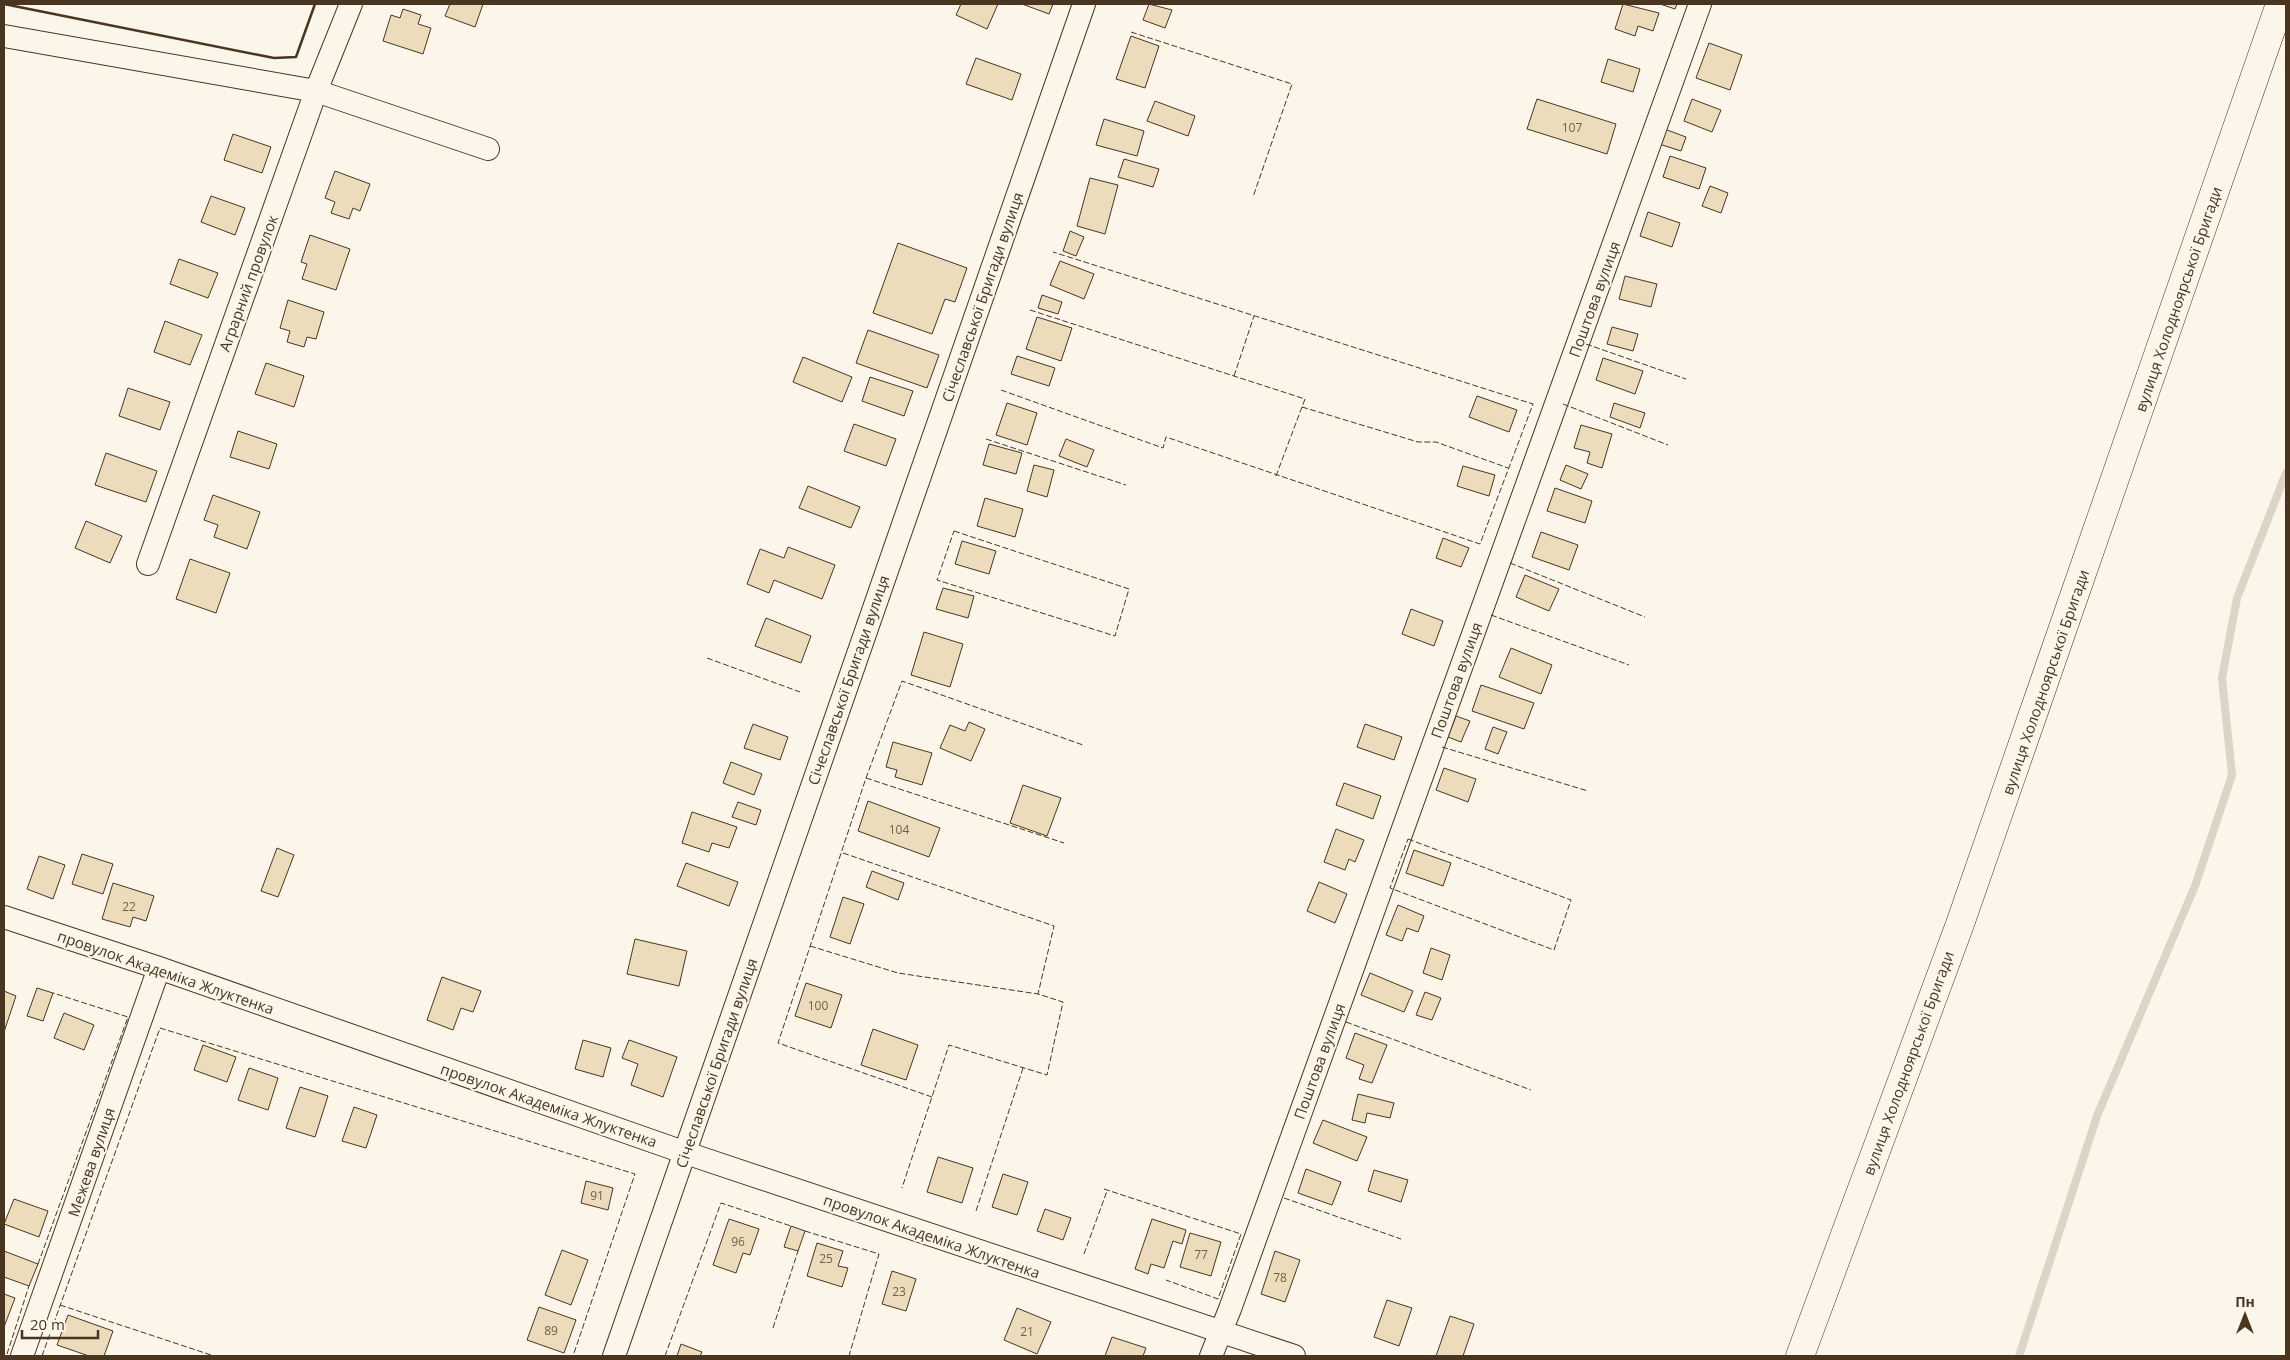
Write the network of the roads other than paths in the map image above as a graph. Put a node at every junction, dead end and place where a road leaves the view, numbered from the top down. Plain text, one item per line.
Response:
1 (351, 4) edge
2 (1084, 4) edge
3 (1700, 4) edge
4 (2280, 4) edge
5 (4, 36) edge
6 (316, 91) junction
7 (488, 149) dead end
8 (148, 564) dead end
9 (4, 917) edge
10 (159, 968) junction
11 (686, 1153) junction
12 (1220, 1332) junction
13 (22, 1356) edge
14 (614, 1356) edge
15 (1210, 1356) edge
16 (1294, 1356) edge
17 (1800, 1356) edge

1 - 6 street, Аграрний провулок
2 - 11 street, Січеславської Бригади вулиця
3 - 12 street, Поштова вулиця
4 - 17 street, вулиця Холодноярської Бригади
5 - 6 street
6 - 7 street
6 - 8 street, Аграрний провулок
9 - 10 street, провулок Академіка Жлуктенка
10 - 11 street, провулок Академіка Жлуктенка
10 - 13 street, Межева вулиця
11 - 12 street, провулок Академіка Жлуктенка
11 - 14 street, Січеславської Бригади вулиця
12 - 15 street, Поштова вулиця
12 - 16 street, провулок Академіка Жлуктенка

